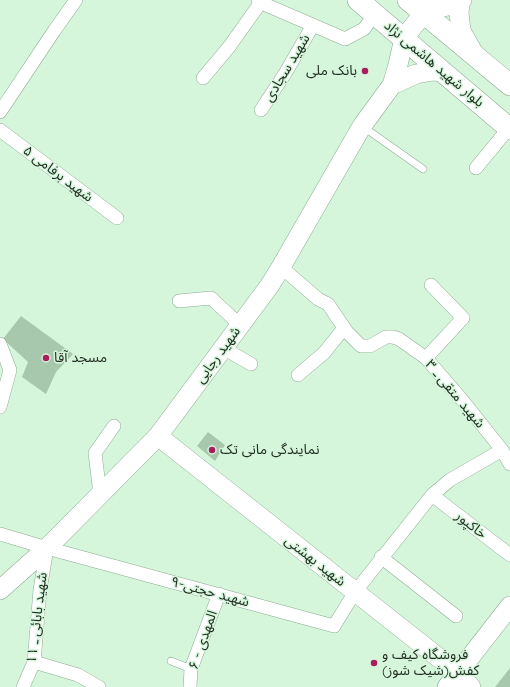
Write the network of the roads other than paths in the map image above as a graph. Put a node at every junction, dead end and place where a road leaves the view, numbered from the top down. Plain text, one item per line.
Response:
1 (76, 0) edge
2 (358, 0) edge
3 (461, 1) edge
4 (261, 2) edge
5 (413, 5) edge
6 (375, 14) junction
7 (313, 25) junction
8 (404, 38) junction
9 (479, 59) junction
10 (444, 72) junction
11 (203, 78) dead end
12 (392, 85) junction
13 (510, 85) edge
14 (261, 110) dead end
15 (0, 112) edge
16 (362, 126) junction
17 (510, 128) edge
18 (0, 130) edge
19 (476, 168) dead end
20 (423, 169) dead end
21 (117, 218) dead end
22 (281, 267) junction
23 (431, 285) dead end
24 (179, 301) dead end
25 (240, 325) junction
26 (344, 328) junction
27 (0, 344) edge
28 (223, 348) junction
29 (426, 358) junction
30 (251, 364) dead end
31 (298, 375) dead end
32 (0, 407) edge
33 (114, 426) dead end
34 (158, 436) junction
35 (502, 450) junction
36 (510, 464) edge
37 (100, 494) junction
38 (432, 495) junction
39 (0, 534) edge
40 (47, 548) junction
41 (510, 556) edge
42 (381, 558) junction
43 (0, 590) edge
44 (355, 592) junction
45 (219, 594) junction
46 (510, 606) edge
47 (456, 616) dead end
48 (172, 661) dead end
49 (34, 662) junction
50 (191, 668) junction
51 (453, 680) edge
52 (23, 687) edge
53 (99, 687) edge
54 (190, 687) edge
55 (471, 687) edge

1 - 15 street
2 - 6 main road, بلوار شهید هاشمی نژاد
3 - 5 street
3 - 9 street
4 - 7 street
4 - 11 street
5 - 8 street
5 - 9 main road
6 - 7 street
6 - 8 main road, بلوار شهید هاشمی نژاد
7 - 14 street, شهید سجادی
8 - 10 main road, بلوار شهید هاشمی نژاد
8 - 12 street
9 - 13 main road
10 - 12 street
10 - 17 main road, بلوار شهید هاشمی نژاد
12 - 16 street, شهید رجایی
16 - 20 lane
16 - 22 street, شهید رجایی
17 - 19 street
18 - 21 street, شهید برفامی ۵
22 - 25 street, شهید رجایی
22 - 26 street, شهید متقی ـ ۳
23 - 29 street
24 - 25 street
25 - 28 street, شهید رجایی
26 - 29 street, شهید متقی ـ ۳
26 - 31 street
27 - 32 street
28 - 30 street
28 - 34 street, شهید رجایی
29 - 35 street, شهید متقی ـ ۳
33 - 37 street
34 - 37 street, شهید رجایی
34 - 44 street, شهید بهشتی
35 - 36 street, شهید متقی ـ ۳
35 - 38 street
37 - 40 street, شهید رجایی
38 - 41 street, خاکپور
38 - 42 street
39 - 40 street, شهید حجتی-۹
40 - 43 street, شهید رجایی
40 - 45 street, شهید حجتی-۹
40 - 49 street, شهید بابائی ـ ۱۱
42 - 44 street
42 - 47 street
44 - 45 street, شهید حجتی-۹
44 - 51 street, شهید بهشتی
45 - 50 street, المهدی - ۶
46 - 51 street
48 - 50 lane
49 - 52 street, شهید بابائی ـ ۱۱
49 - 53 street
50 - 54 street, المهدی - ۶
51 - 55 street, شهید بهشتی

